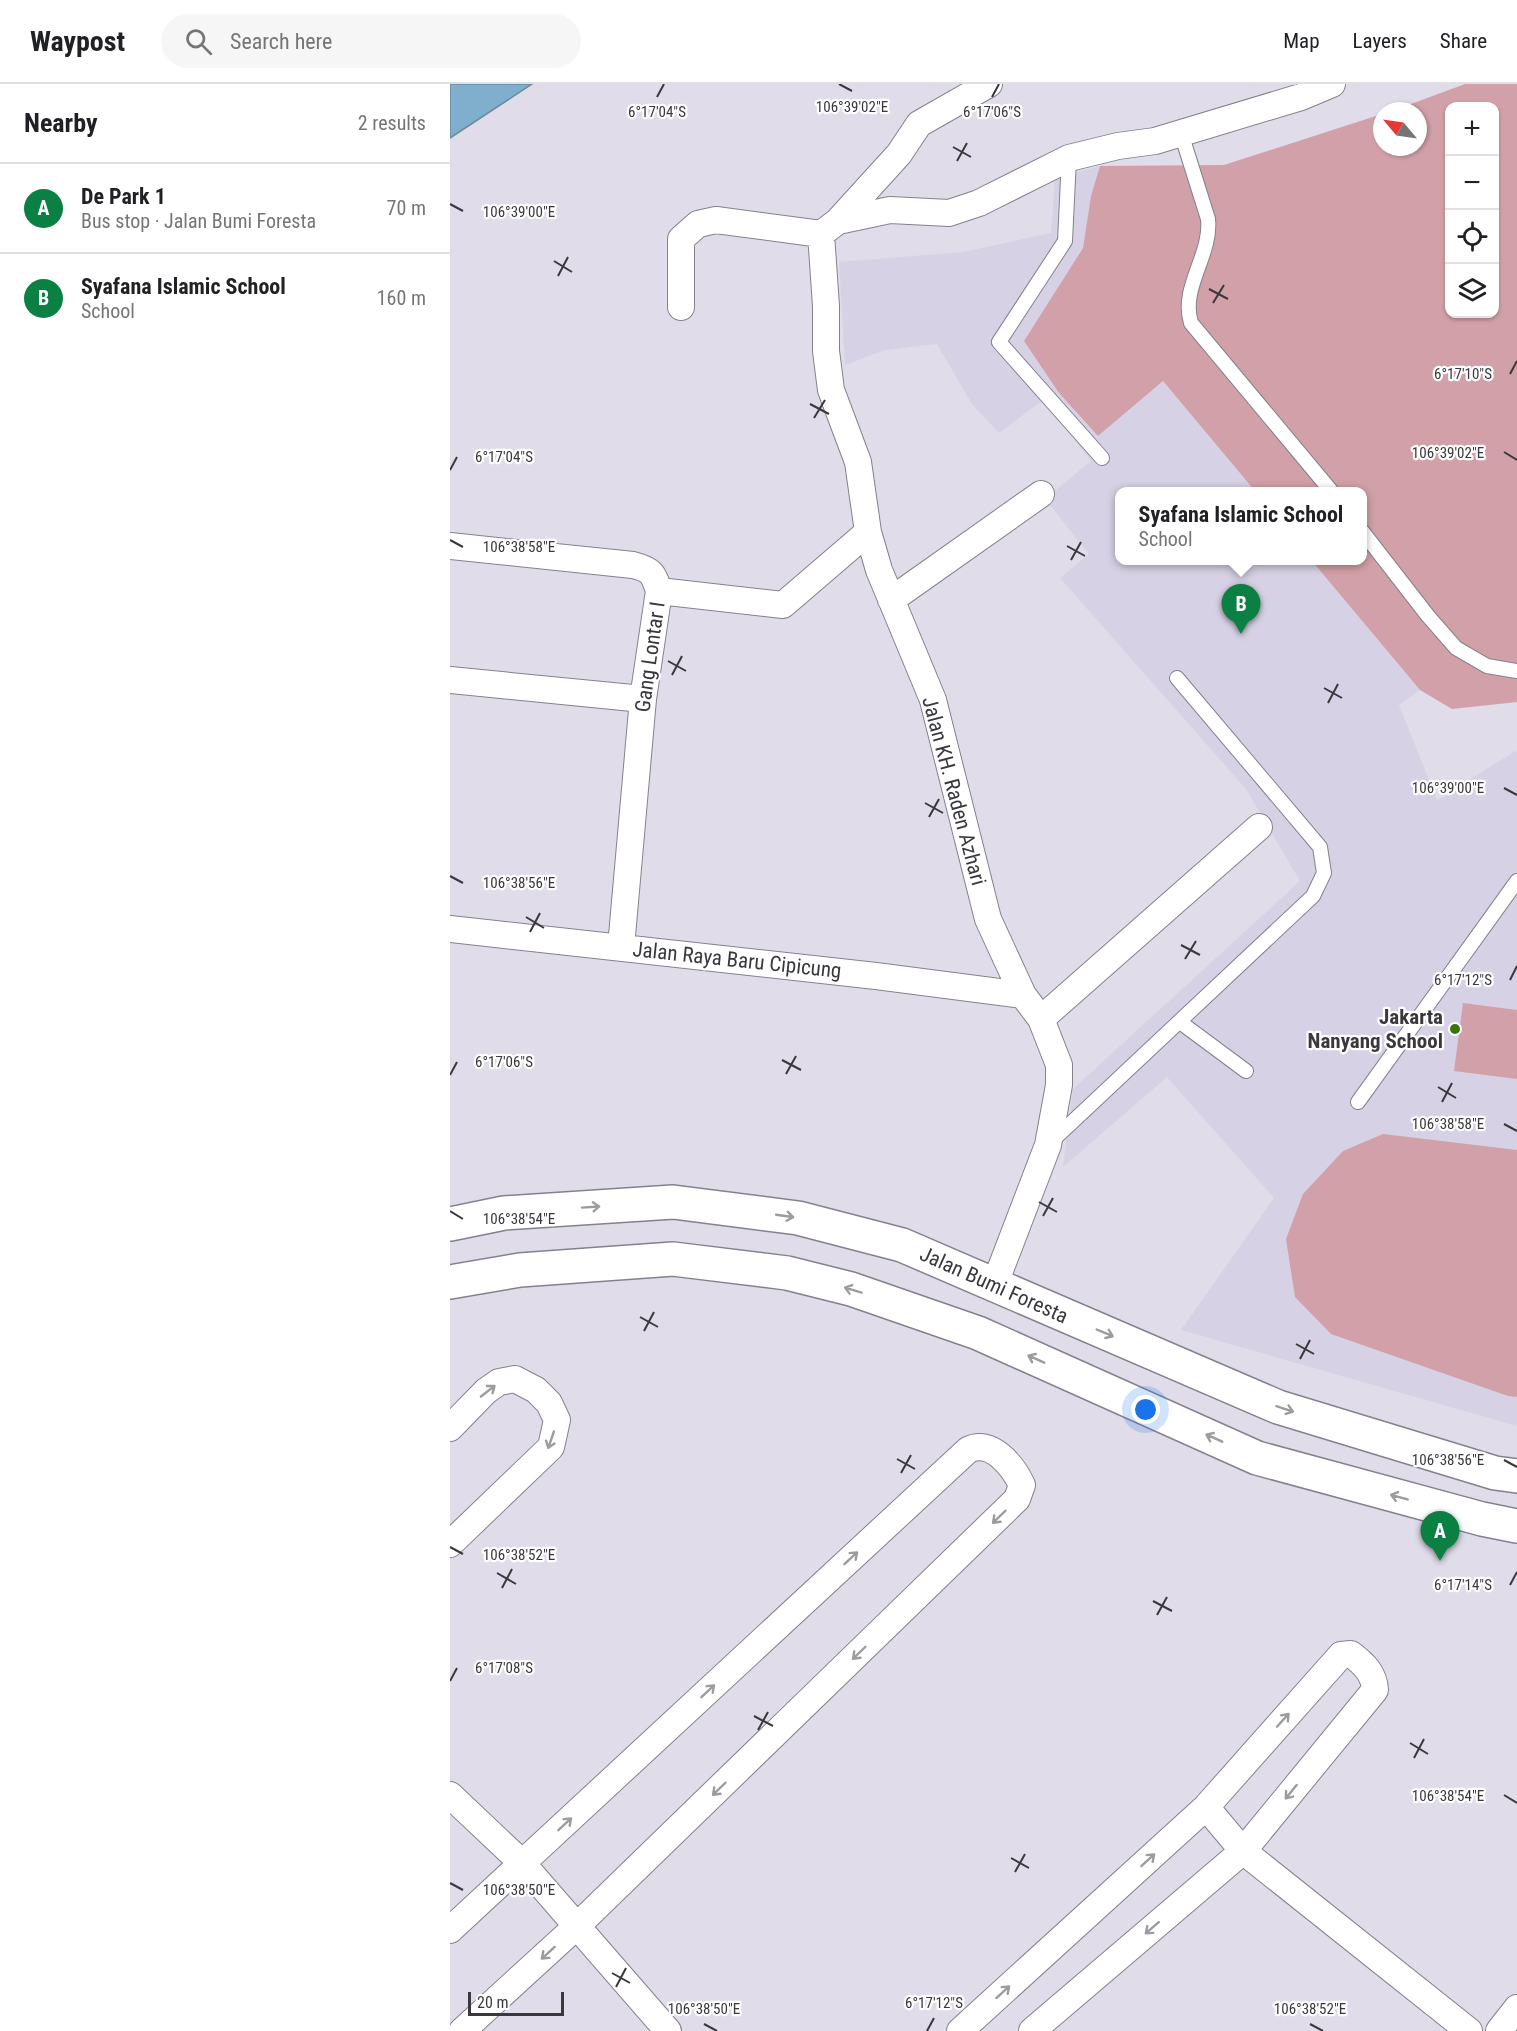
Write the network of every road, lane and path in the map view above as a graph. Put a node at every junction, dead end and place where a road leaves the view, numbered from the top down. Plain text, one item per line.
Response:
1 (989, 84) edge
2 (1332, 84) edge
3 (1180, 133) junction
4 (1069, 158) junction
5 (827, 237) junction
6 (681, 296) dead end
7 (1102, 458) dead end
8 (1328, 487) edge
9 (1041, 494) dead end
10 (868, 532) junction
11 (1367, 537) edge
12 (450, 546) edge
13 (659, 591) junction
14 (891, 600) junction
15 (1517, 671) edge
16 (1177, 678) dead end
17 (450, 680) edge
18 (643, 699) junction
19 (1259, 827) dead end
20 (1517, 881) edge
21 (450, 929) edge
22 (621, 947) junction
23 (1023, 995) junction
24 (1041, 1019) junction
25 (1180, 1022) junction
26 (1246, 1071) dead end
27 (1358, 1102) dead end
28 (1048, 1145) junction
29 (450, 1224) edge
30 (450, 1282) edge
31 (994, 1286) junction
32 (450, 1428) edge
33 (1517, 1476) edge
34 (1517, 1526) edge
35 (450, 1544) edge
36 (450, 1795) edge
37 (1206, 1808) junction
38 (1243, 1851) junction
39 (522, 1863) junction
40 (578, 1925) junction
41 (450, 1929) edge
42 (1517, 2008) edge
43 (462, 2031) edge
44 (668, 2031) edge
45 (960, 2031) edge
46 (1032, 2031) edge
47 (1469, 2031) edge
48 (1499, 2031) edge

1 - 5 street
2 - 3 street
3 - 4 street
3 - 8 lane
4 - 5 street
4 - 7 lane
5 - 6 street
5 - 10 street, Jalan KH. Raden Azhari
9 - 14 street
10 - 13 street
10 - 14 street, Jalan KH. Raden Azhari
11 - 15 lane
12 - 13 street, Gang Lontar I
13 - 18 street, Gang Lontar I
14 - 23 street, Jalan KH. Raden Azhari
16 - 25 lane
17 - 18 street
18 - 22 street, Gang Lontar I
19 - 24 street
20 - 27 lane
21 - 22 street, Jalan Raya Baru Cipicung
22 - 23 street, Jalan Raya Baru Cipicung
23 - 24 street, Jalan KH. Raden Azhari
24 - 28 street, Jalan KH. Raden Azhari
25 - 26 lane
25 - 28 lane
28 - 31 street, Jalan KH. Raden Azhari
29 -> 31 main road, Jalan Bumi Foresta
34 -> 30 main road
31 -> 33 main road, Jalan Bumi Foresta
32 -> 35 street
36 - 39 street
37 - 38 street
37 -> 38 street
45 -> 37 street
38 -> 46 street
38 - 47 street
39 - 40 street
39 -> 40 street
39 - 41 street
40 -> 43 street
40 - 44 street
42 - 48 street

